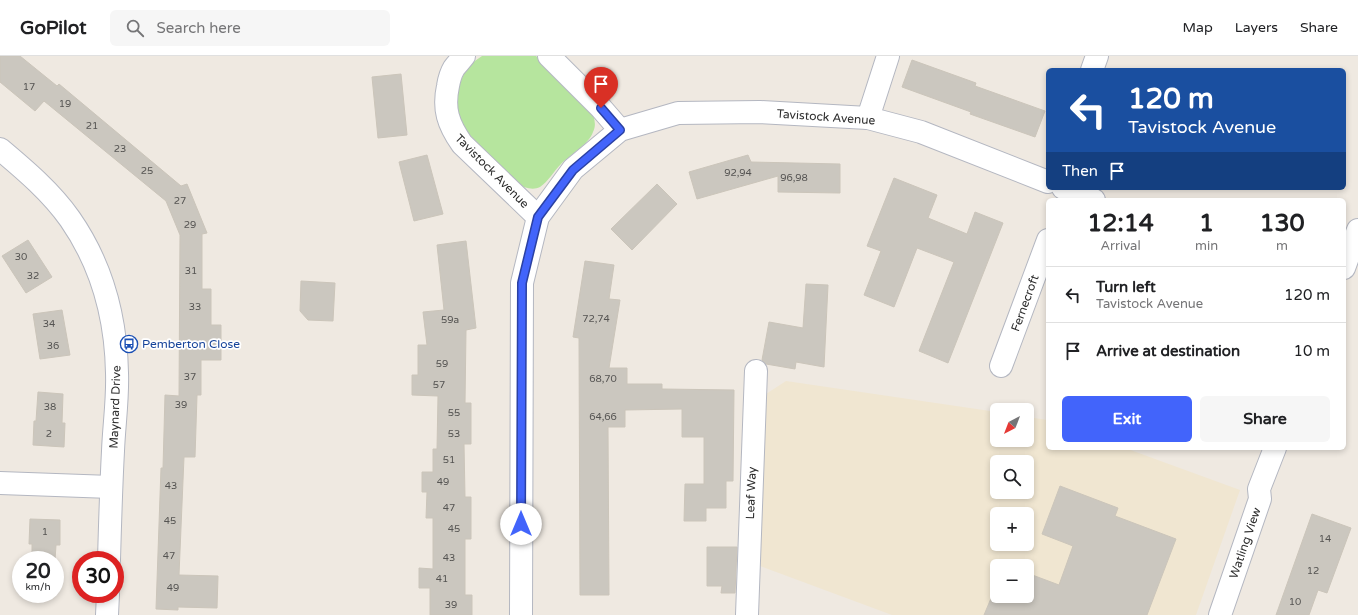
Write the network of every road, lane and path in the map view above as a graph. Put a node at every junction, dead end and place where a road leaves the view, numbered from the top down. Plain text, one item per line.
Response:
1 (464, 56) edge
2 (549, 56) edge
3 (888, 56) edge
4 (1097, 56) edge
5 (1093, 68) edge
6 (868, 118) junction
7 (620, 130) junction
8 (0, 149) edge
9 (1046, 184) edge
10 (1060, 190) edge
11 (1087, 198) edge
12 (538, 217) junction
13 (1358, 230) edge
14 (1046, 245) edge
15 (1346, 263) edge
16 (1001, 366) dead end
17 (756, 371) dead end
18 (1274, 450) edge
19 (0, 483) edge
20 (111, 487) junction
21 (109, 551) edge
22 (108, 603) edge
23 (107, 615) edge
24 (521, 615) edge
25 (747, 615) edge
26 (1220, 615) edge

1 - 12 street, Tavistock Avenue
2 - 7 street
3 - 6 street
4 - 5 street
6 - 7 street, Tavistock Avenue
6 - 9 street, Tavistock Avenue
7 - 12 street, Tavistock Avenue
8 - 20 street, Maynard Drive
10 - 11 street, Tavistock Avenue
12 - 24 street, Tavistock Avenue
13 - 15 street
14 - 16 street, Fernecroft
17 - 25 street, Leaf Way
18 - 26 street, Watling View
19 - 20 street
20 - 21 street, Maynard Drive
22 - 23 street

